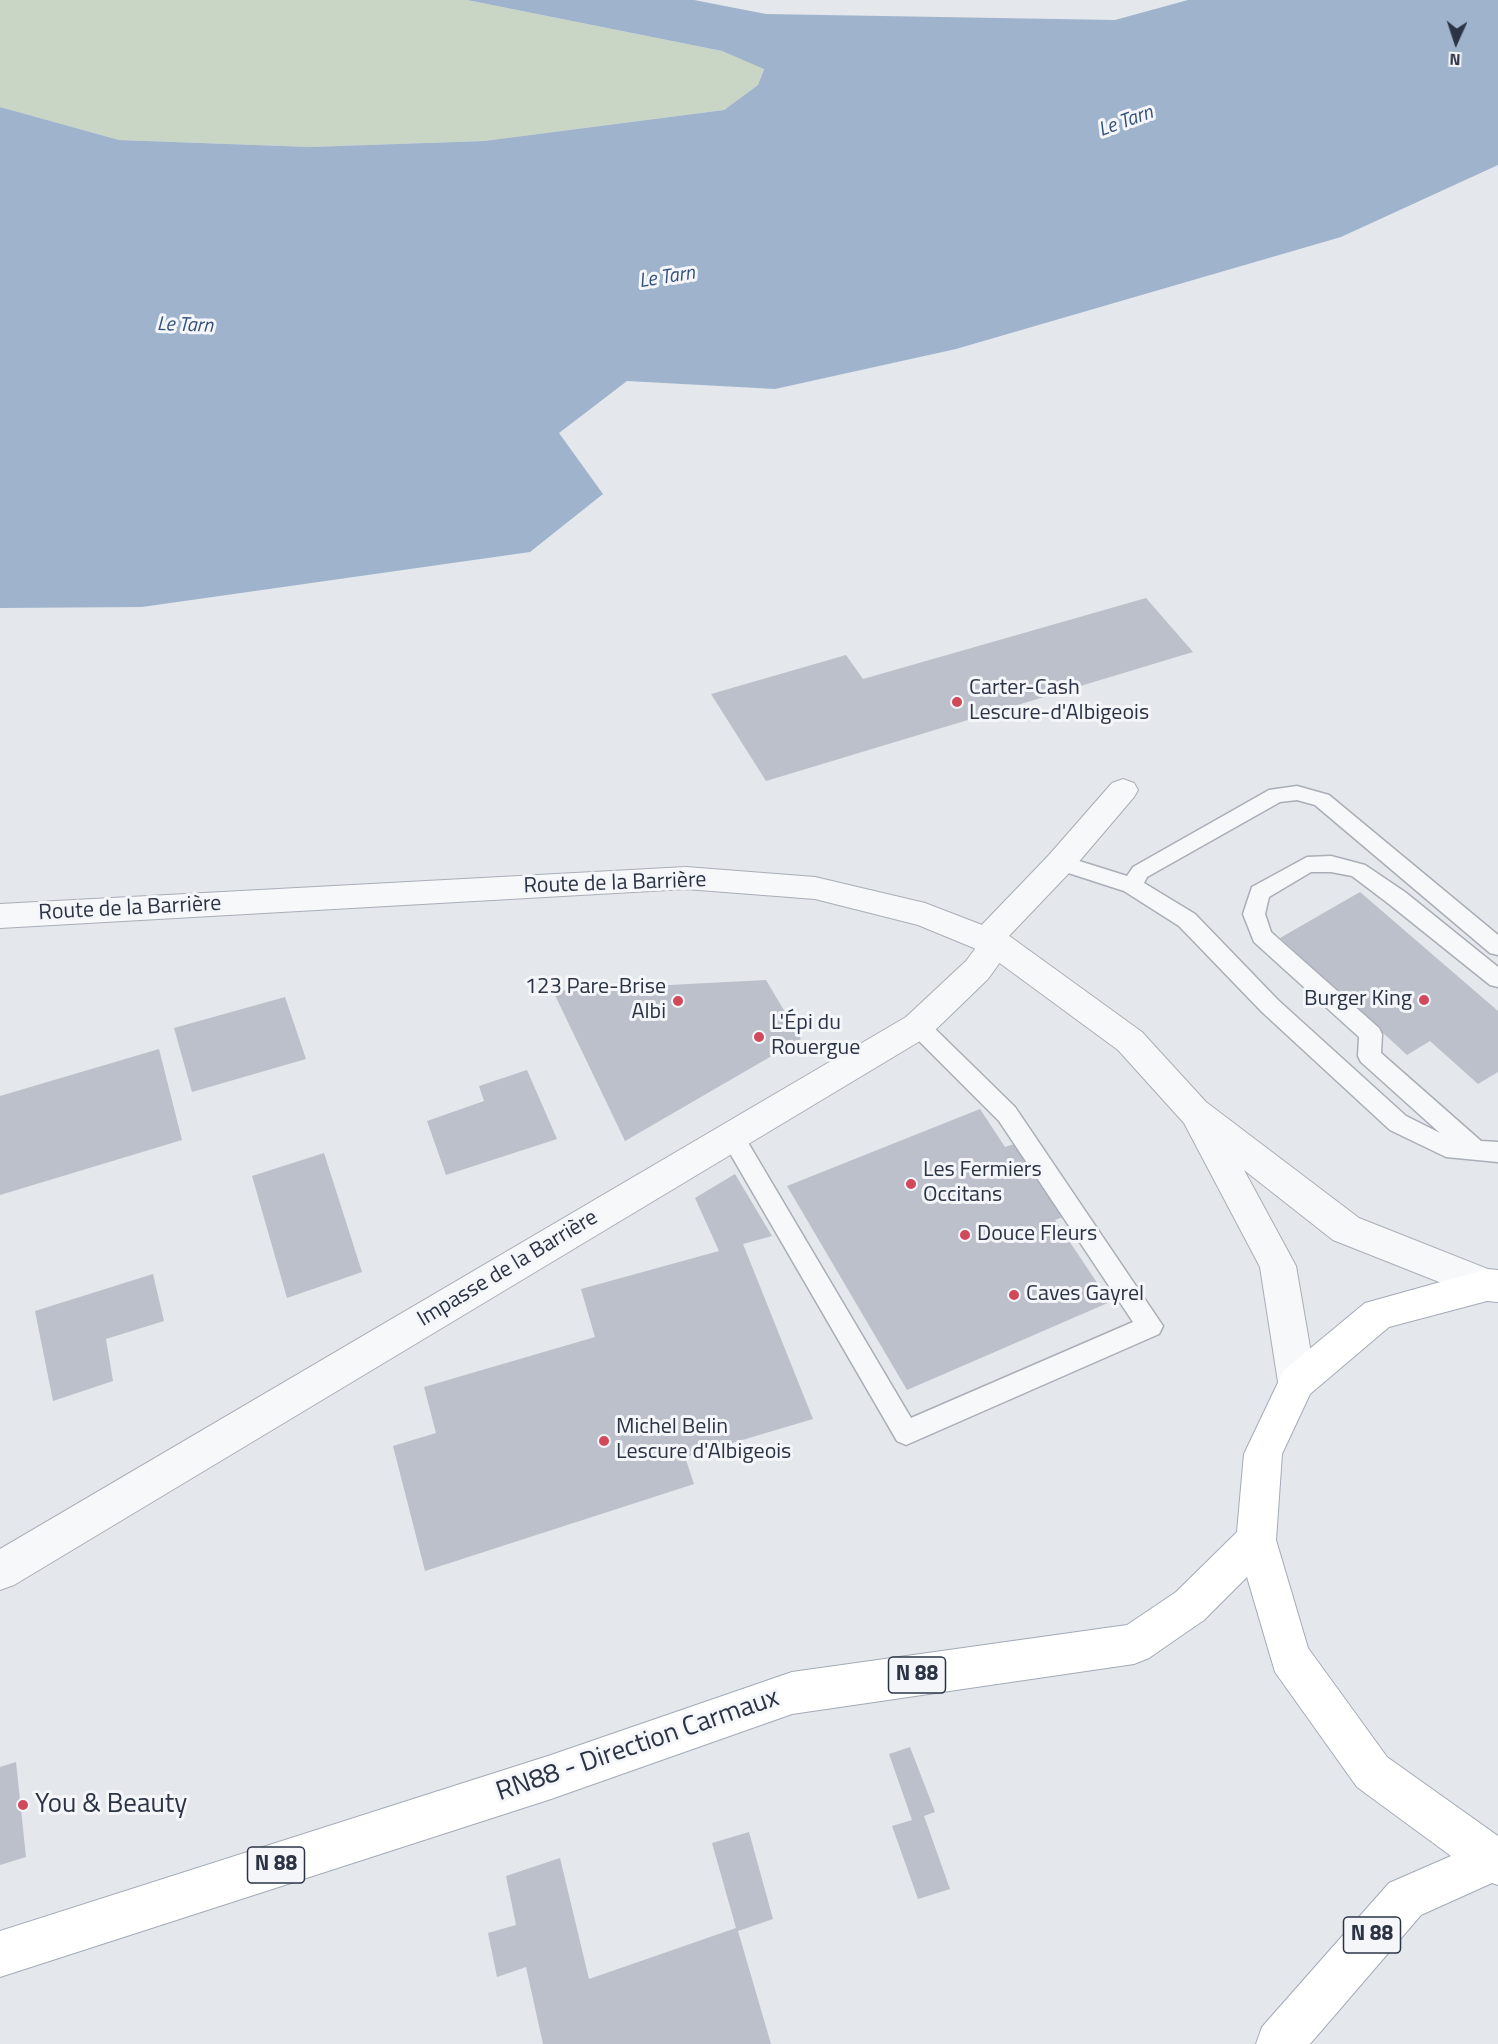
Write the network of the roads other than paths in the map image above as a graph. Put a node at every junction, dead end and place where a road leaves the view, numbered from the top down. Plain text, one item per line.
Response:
1 (1123, 790) dead end
2 (1060, 862) junction
3 (1132, 885) junction
4 (0, 916) edge
5 (991, 942) junction
6 (1498, 947) edge
7 (1498, 979) edge
8 (918, 1026) junction
9 (1194, 1112) junction
10 (732, 1136) junction
11 (1475, 1150) junction
12 (1498, 1152) edge
13 (1492, 1286) edge
14 (1298, 1382) junction
15 (1256, 1540) junction
16 (0, 1571) edge
17 (1495, 1862) edge
18 (0, 1954) edge
19 (1279, 2044) edge

1 - 2 street, Impasse de la Barrière
2 - 3 lane
2 - 5 street, Impasse de la Barrière
3 - 6 lane
3 - 11 lane
4 - 5 street, Route de la Barrière
5 - 8 street, Impasse de la Barrière
5 - 9 street, Route de la Barrière
7 - 11 lane
8 - 10 street, Impasse de la Barrière
8 - 10 lane
9 - 13 street, Route de la Barrière
9 - 14 street, Route de la Barrière
10 - 16 street, Impasse de la Barrière
11 - 12 lane
13 - 14 main road
14 - 15 main road
15 - 17 main road
15 - 18 main road, RN88 - Direction Carmaux / N 88
17 - 19 main road, N 88

